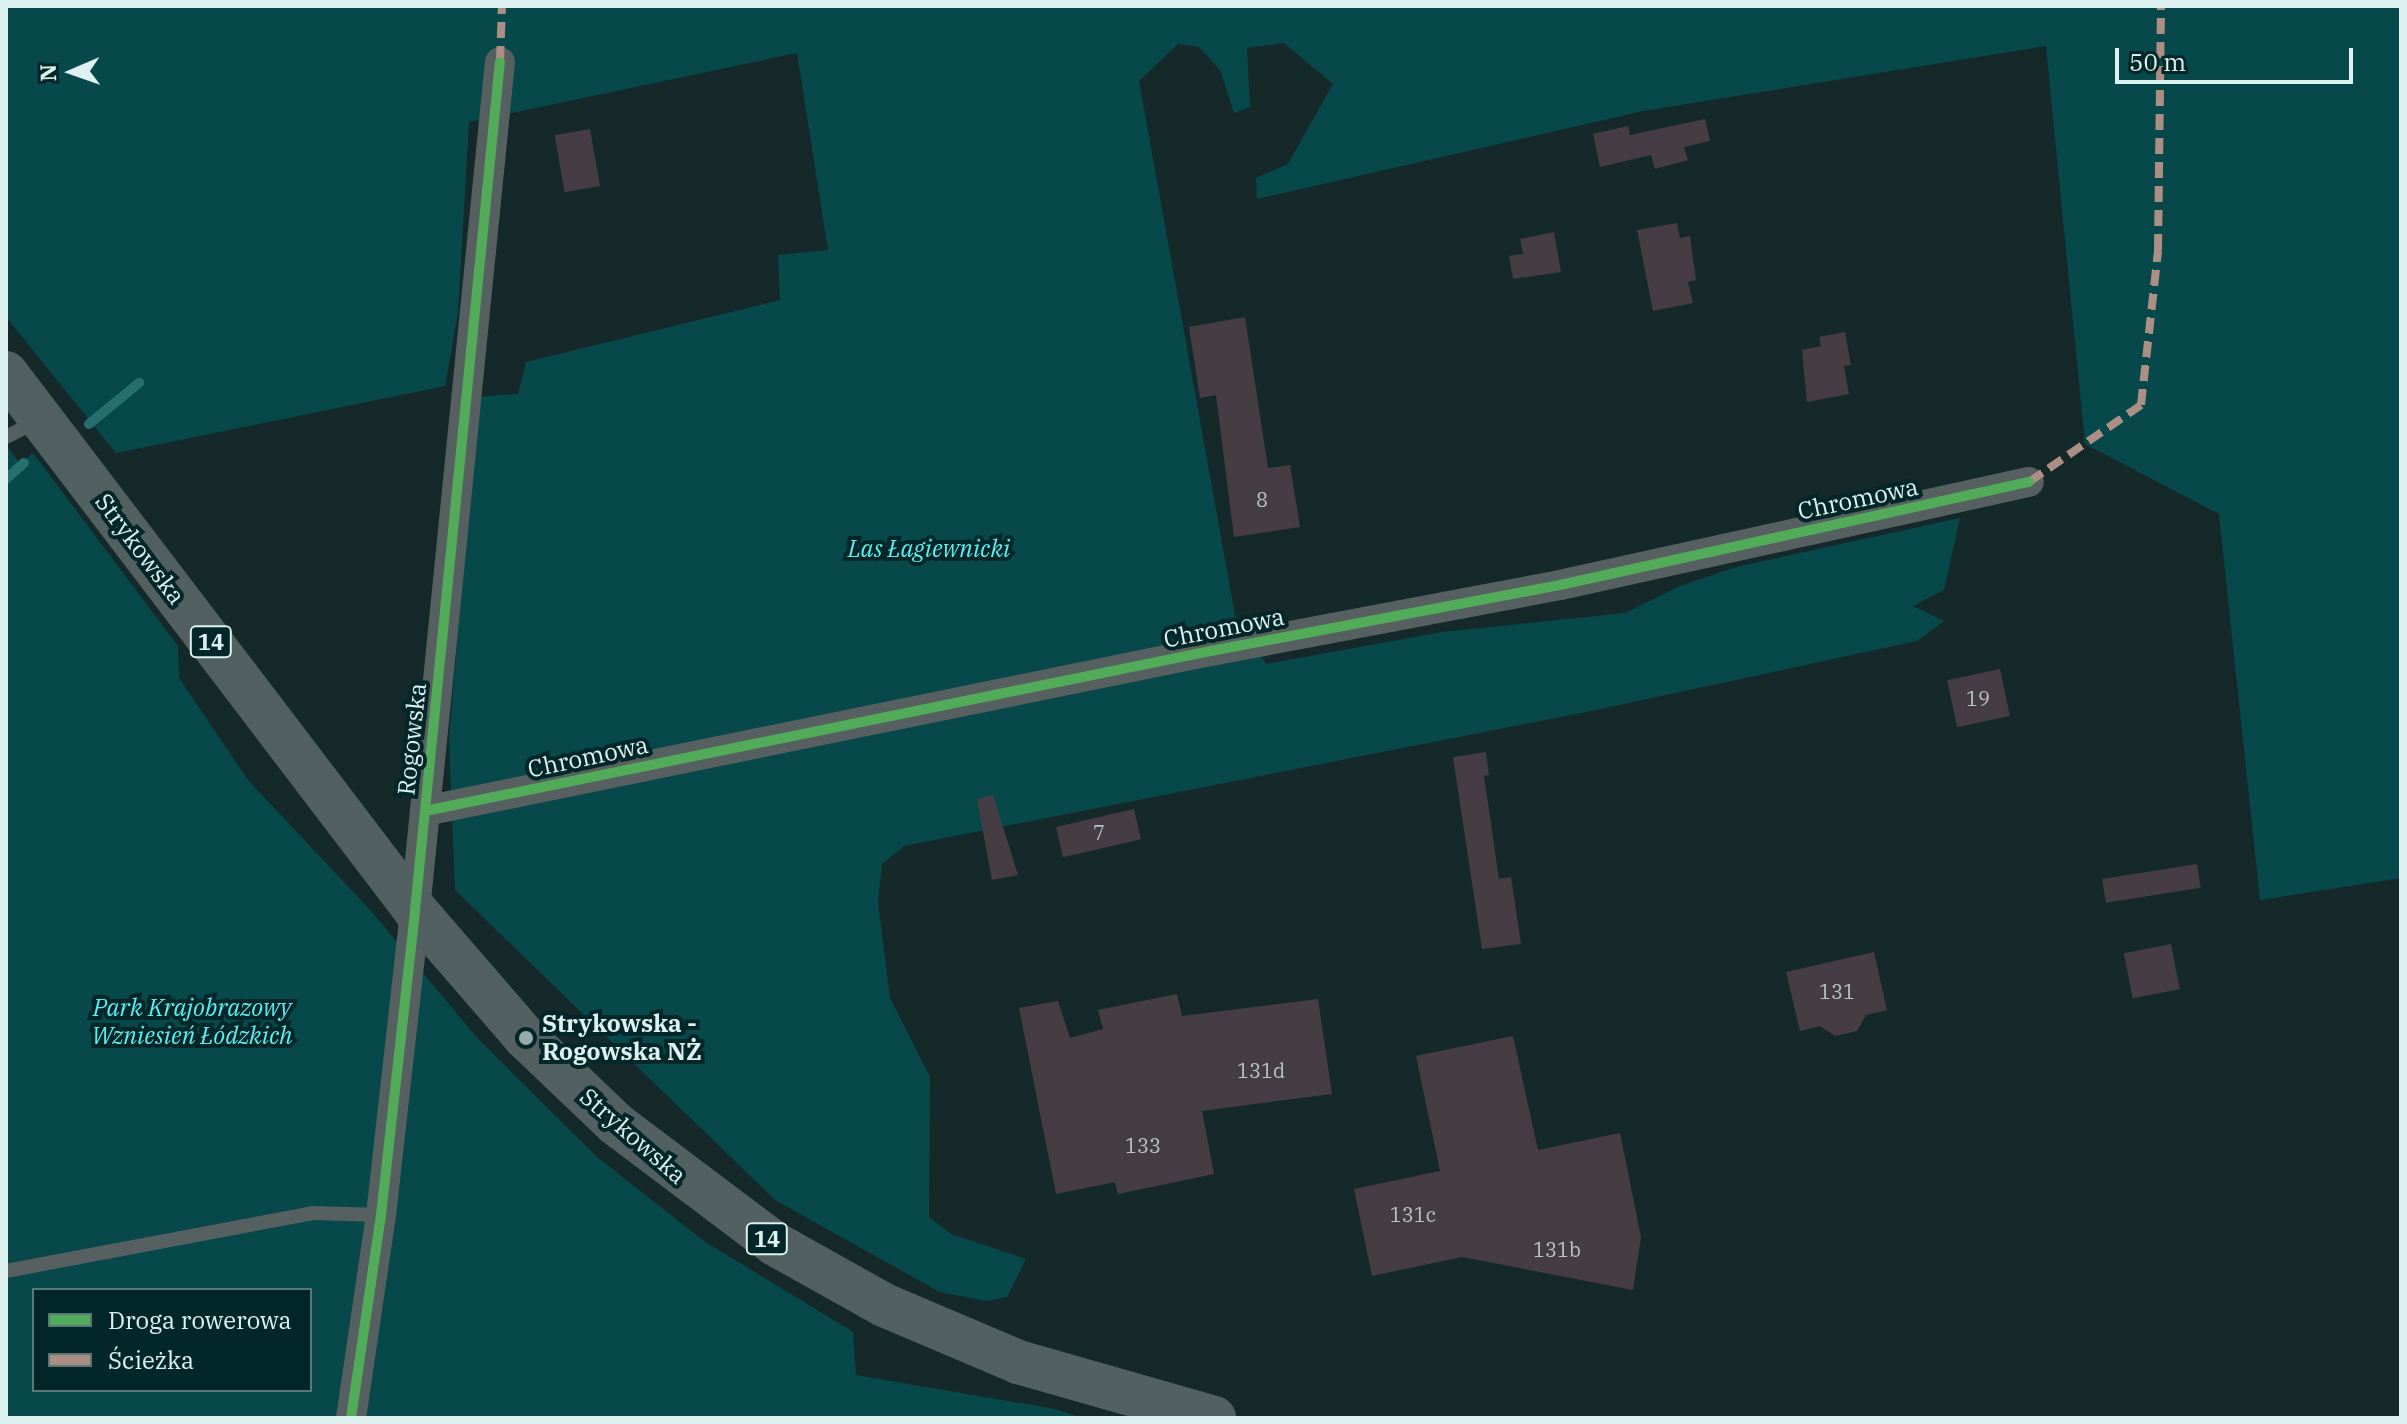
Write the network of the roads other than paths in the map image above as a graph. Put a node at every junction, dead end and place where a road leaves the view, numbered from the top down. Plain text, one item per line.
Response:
1 (500, 62) dead end
2 (6, 373) edge
3 (24, 428) edge
4 (2029, 482) dead end
5 (425, 811) junction
6 (415, 910) junction
7 (381, 1215) junction
8 (6, 1271) edge
9 (351, 1418) edge
10 (1214, 1418) edge

1 - 5 street, Rogowska
2 - 3 main road, Strykowska / 14
3 - 6 main road, Strykowska / 14
4 - 5 street, Chromowa
5 - 6 street, Rogowska
6 - 7 street, Rogowska
6 - 10 main road, Strykowska / 14
7 - 8 lane
7 - 9 street, Rogowska

